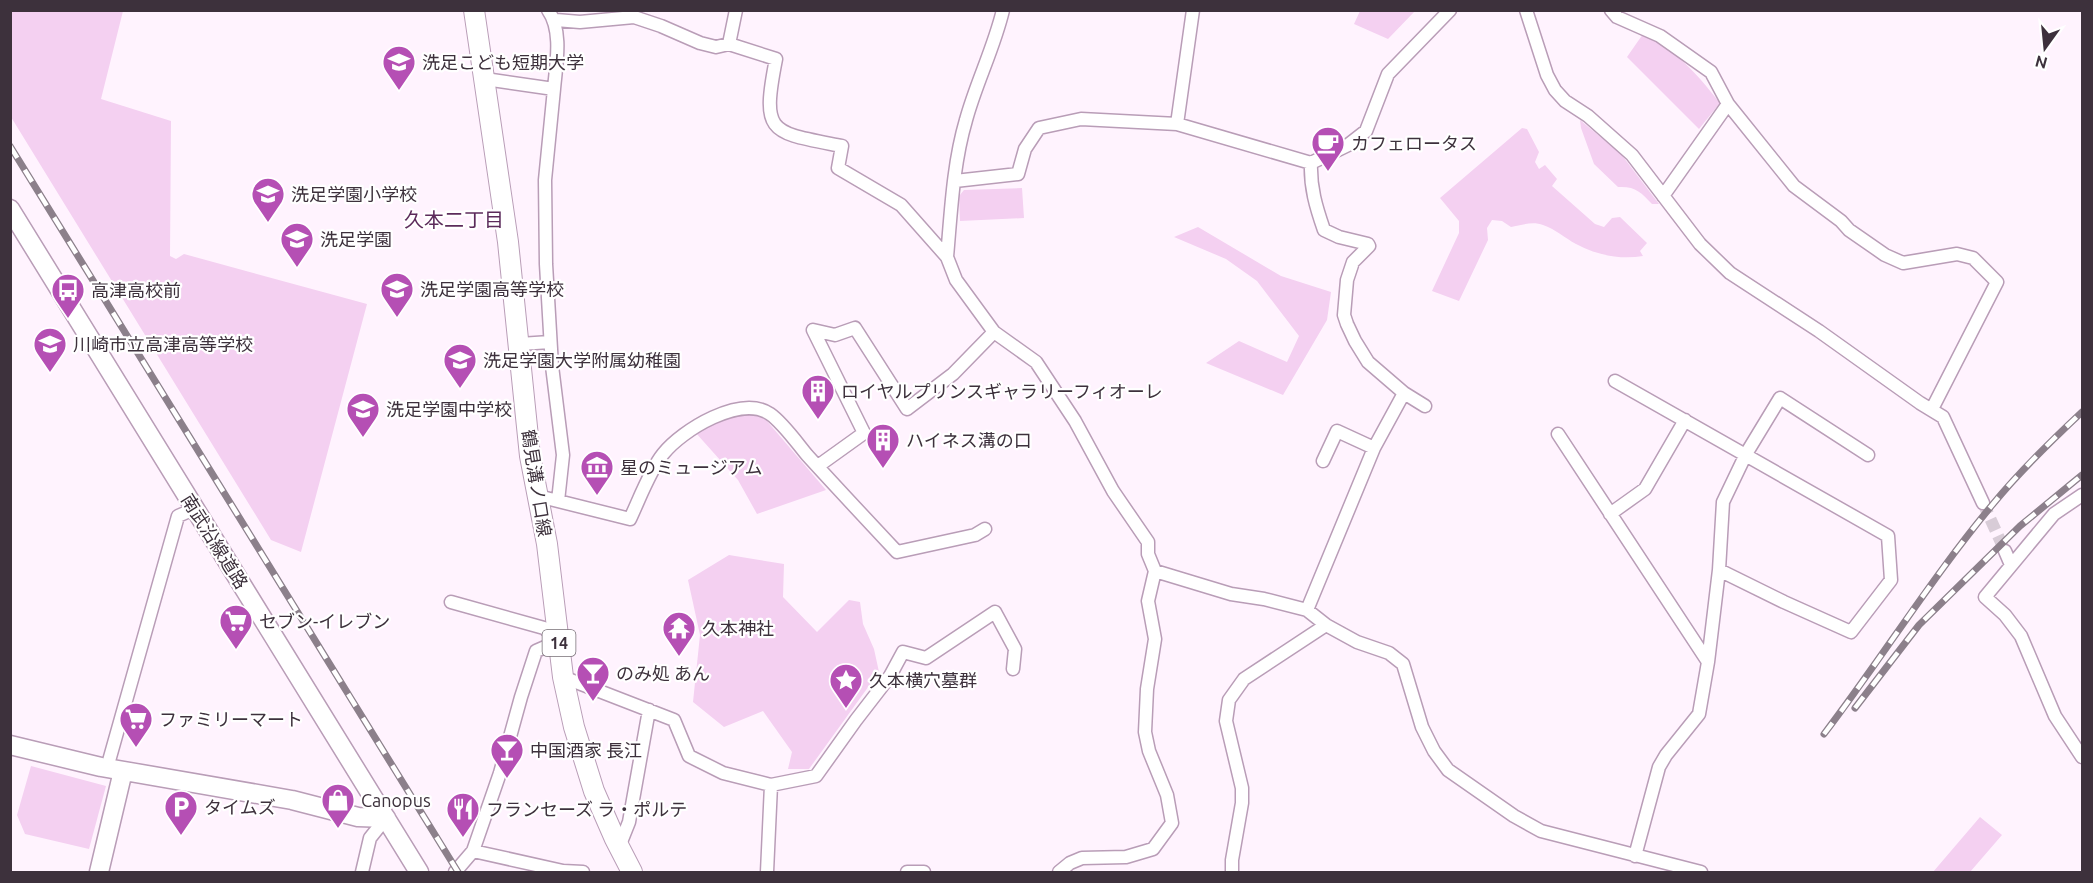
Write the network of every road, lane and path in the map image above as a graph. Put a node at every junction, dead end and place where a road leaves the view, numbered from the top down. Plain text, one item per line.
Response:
1 (474, 10) edge
2 (736, 10) edge
3 (1003, 10) edge
4 (1193, 10) edge
5 (1450, 10) edge
6 (1527, 10) edge
7 (1611, 10) edge
8 (552, 15) edge
9 (729, 44) junction
10 (485, 79) junction
11 (554, 90) junction
12 (1728, 104) junction
13 (1177, 124) junction
14 (1311, 163) junction
15 (955, 181) junction
16 (1663, 196) junction
17 (10, 209) edge
18 (947, 257) junction
19 (994, 332) junction
20 (550, 342) junction
21 (520, 344) junction
22 (1615, 381) dead end
23 (1404, 393) junction
24 (1425, 406) dead end
25 (1932, 409) junction
26 (1685, 420) junction
27 (1558, 434) dead end
28 (1374, 448) junction
29 (1746, 454) junction
30 (1868, 455) dead end
31 (1323, 461) dead end
32 (818, 466) junction
33 (2082, 495) edge
34 (538, 496) junction
35 (558, 501) junction
36 (1983, 503) tunnel mouth
37 (194, 509) junction
38 (1610, 514) junction
39 (985, 529) dead end
40 (2005, 551) tunnel mouth
41 (2011, 565) junction
42 (1719, 570) junction
43 (1155, 571) junction
44 (452, 602) dead end
45 (1307, 610) junction
46 (1326, 625) junction
47 (559, 641) junction
48 (1708, 662) junction
49 (1013, 669) dead end
50 (563, 677) junction
51 (649, 710) junction
52 (10, 745) edge
53 (2082, 757) edge
54 (115, 770) junction
55 (771, 784) junction
56 (386, 818) junction
57 (619, 847) junction
58 (473, 851) junction
59 (1635, 856) junction
60 (578, 872) edge
61 (99, 873) edge
62 (362, 873) edge
63 (419, 873) edge
64 (456, 873) edge
65 (632, 873) edge
66 (767, 873) edge
67 (907, 873) edge
68 (924, 873) edge
69 (1059, 873) edge
70 (1232, 873) edge
71 (1701, 873) edge

1 - 10 main road, 鶴見溝ノ口線 / 14
2 - 9 street
3 - 15 street
4 - 13 street
5 - 14 street
6 - 16 street
7 - 12 street
8 - 9 street
8 - 11 street
9 - 18 street
10 - 11 street
10 - 21 main road, 鶴見溝ノ口線 / 14
11 - 20 street
12 - 16 street
12 - 25 street
13 - 14 street
13 - 15 street
14 - 23 street
15 - 18 street
16 - 25 street
17 - 37 street, 南武沿線道路
18 - 19 street
19 - 32 street
19 - 43 street
20 - 21 street
20 - 35 street
21 - 34 main road, 鶴見溝ノ口線 / 14
22 - 26 street
23 - 24 street
23 - 28 street
25 - 36 street
26 - 29 street
26 - 38 street
27 - 38 street
28 - 31 street
28 - 45 street
29 - 30 street
29 - 42 street
29 - 42 street
32 - 35 street
32 - 39 street
33 - 41 street
34 - 35 street
34 - 47 main road, 鶴見溝ノ口線 / 14
37 - 54 street
37 - 56 street, 南武沿線道路
38 - 48 street
40 - 41 street
41 - 53 street
42 - 48 street
43 - 45 street
43 - 69 street
44 - 47 street
45 - 46 street
46 - 59 street
46 - 70 street
47 - 50 main road, 鶴見溝ノ口線 / 14
47 - 58 street
48 - 59 street
49 - 55 street
50 - 51 street
50 - 57 main road, 鶴見溝ノ口線 / 14
51 - 55 street
51 - 57 street
52 - 54 street
54 - 56 street
54 - 61 street
55 - 66 street
56 - 62 street
56 - 63 street, 南武沿線道路
57 - 65 main road, 鶴見溝ノ口線 / 14
58 - 60 street
58 - 64 street
59 - 71 street
67 - 68 street

